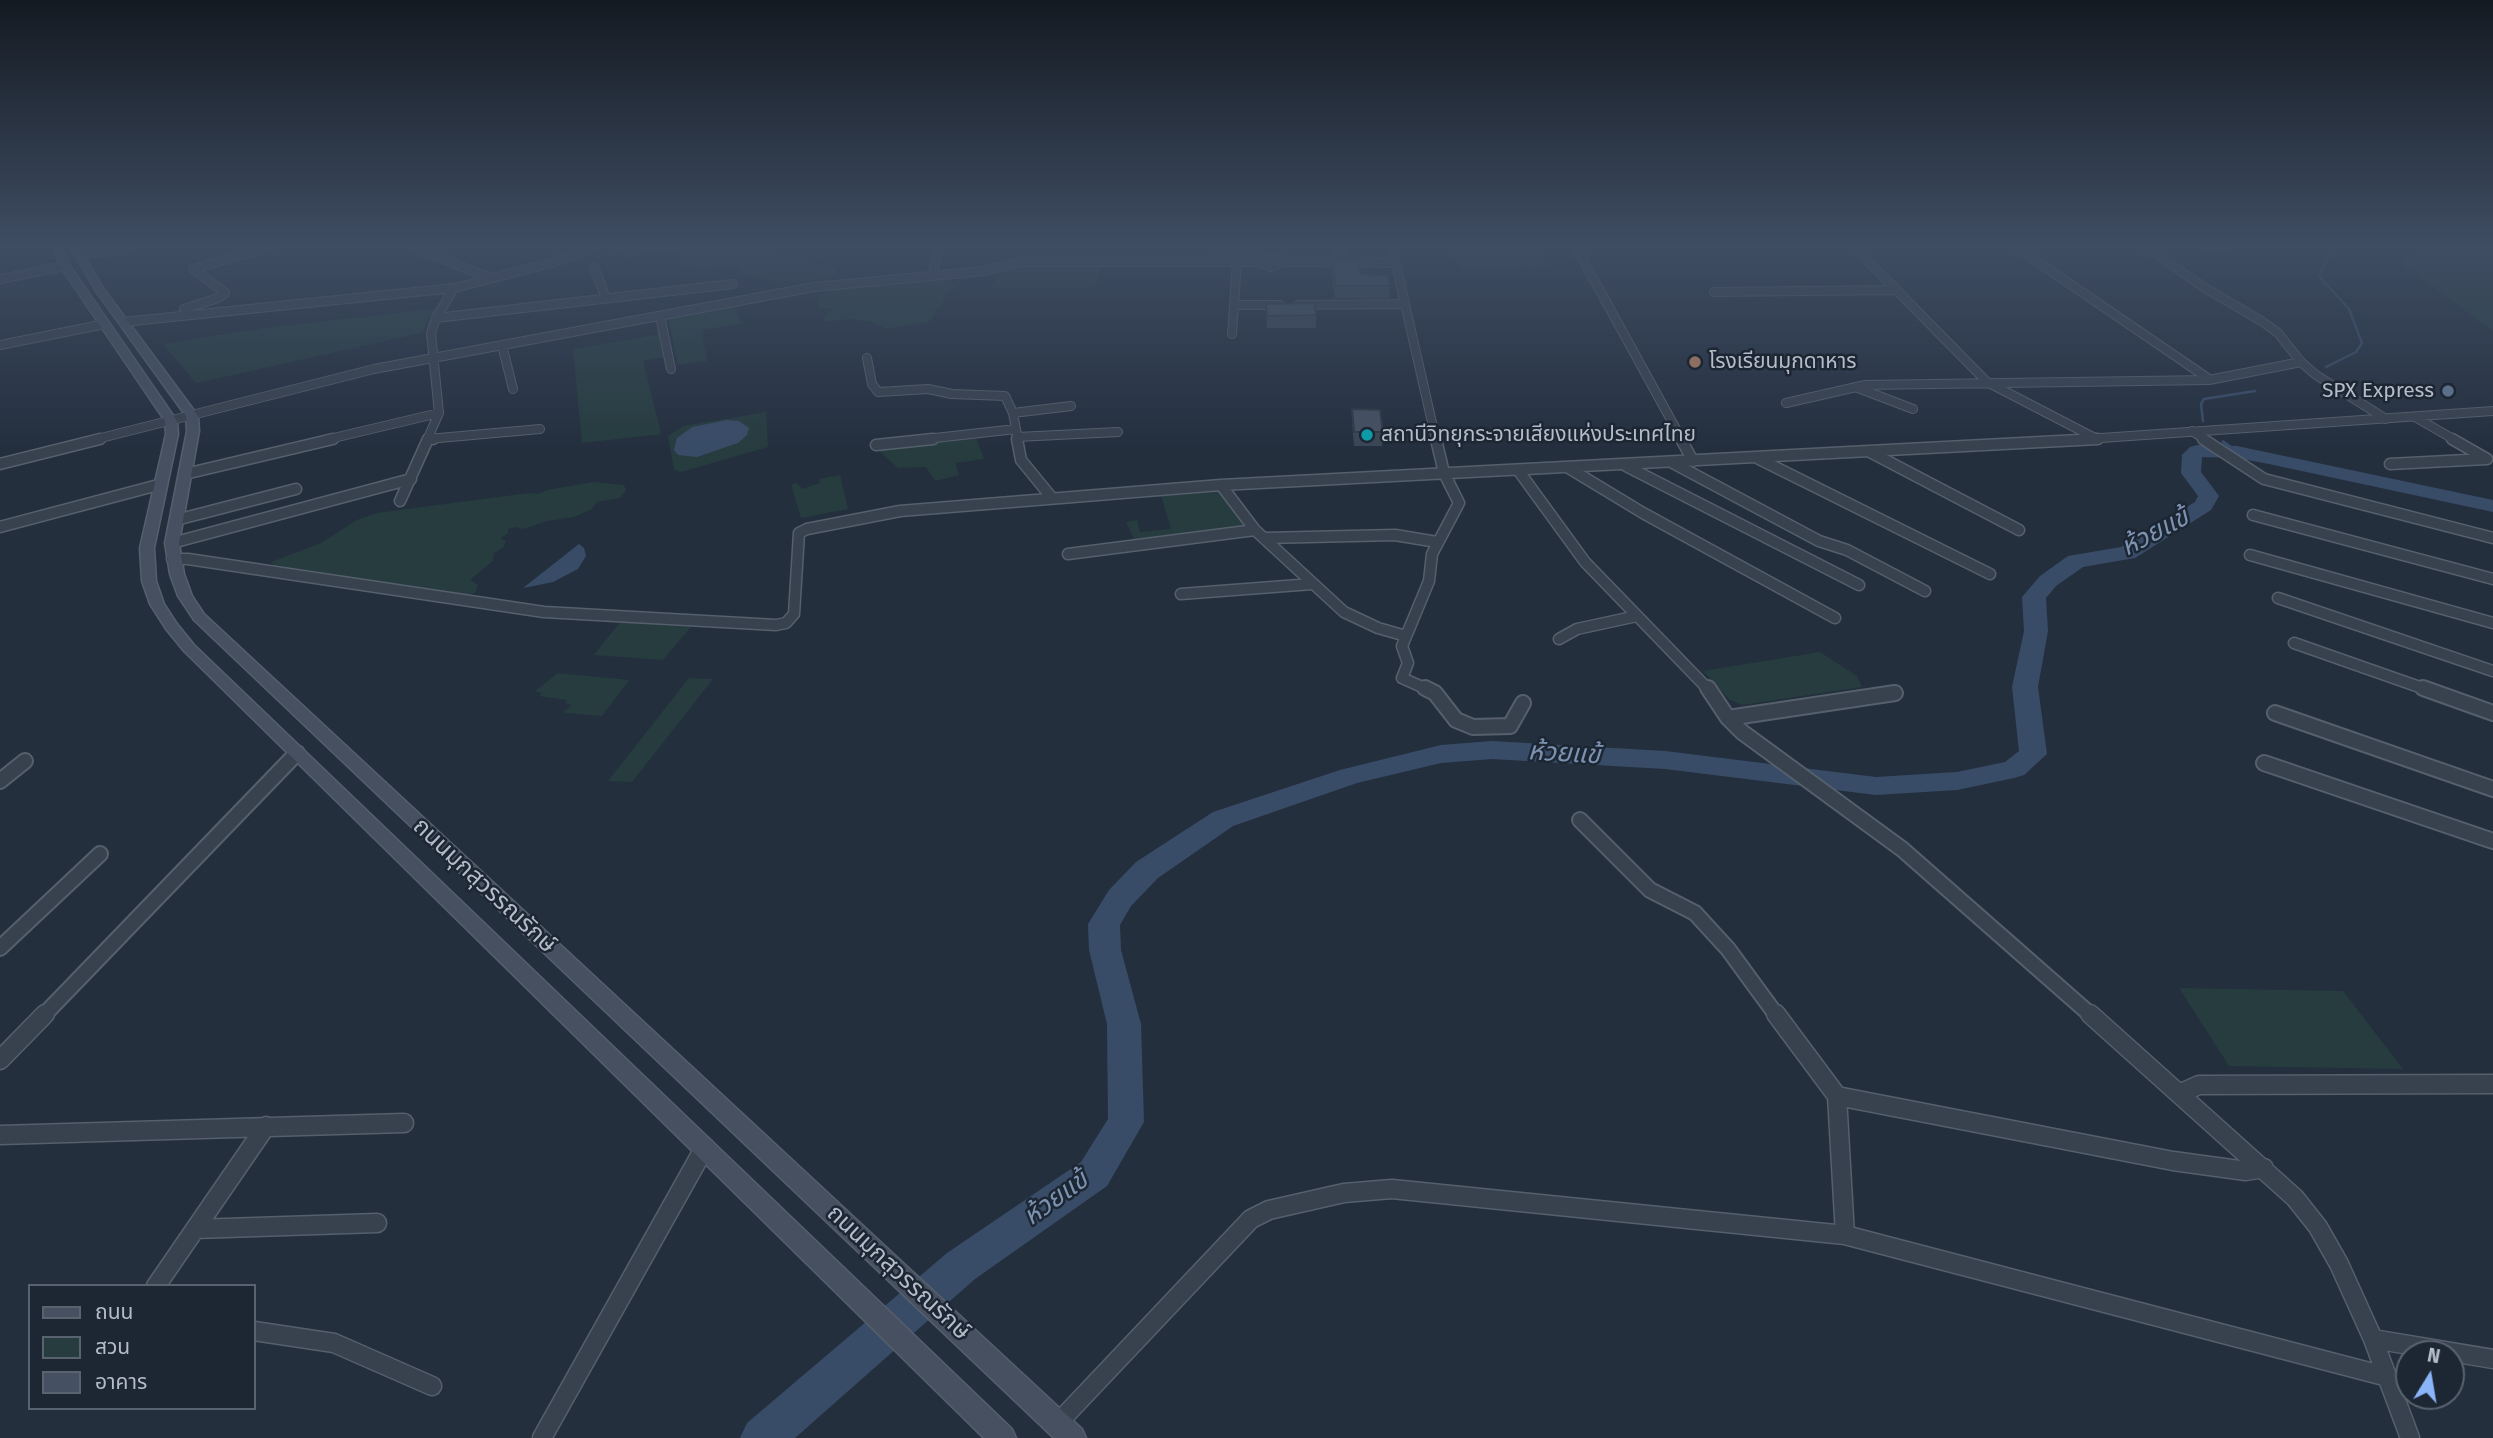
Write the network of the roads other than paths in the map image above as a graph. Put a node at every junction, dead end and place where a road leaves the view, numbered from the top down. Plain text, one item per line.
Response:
1 (98, 314) edge
2 (117, 314) edge
3 (165, 314) edge
4 (190, 314) edge
5 (439, 314) edge
6 (469, 314) edge
7 (670, 314) edge
8 (1234, 314) edge
9 (1407, 314) edge
10 (1613, 314) edge
11 (1920, 314) edge
12 (2113, 314) edge
13 (2250, 314) edge
14 (660, 316) junction
15 (153, 318) junction
16 (436, 318) junction
17 (105, 324) junction
18 (126, 327) junction
19 (1232, 334) dead end
20 (113, 335) junction
21 (0, 345) edge
22 (502, 345) junction
23 (435, 358) junction
24 (867, 358) dead end
25 (2301, 362) junction
26 (671, 369) dead end
27 (2209, 380) junction
28 (1987, 382) junction
29 (1855, 387) junction
30 (513, 389) dead end
31 (1786, 403) dead end
32 (1071, 406) dead end
33 (1913, 409) dead end
34 (2493, 411) edge
35 (439, 413) junction
36 (1013, 413) junction
37 (192, 416) junction
38 (2414, 417) junction
39 (2386, 419) junction
40 (171, 421) junction
41 (540, 429) dead end
42 (1118, 432) dead end
43 (1016, 433) junction
44 (2196, 435) junction
45 (2095, 438) junction
46 (428, 439) junction
47 (876, 445) dead end
48 (1870, 452) junction
49 (1756, 458) junction
50 (1693, 461) junction
51 (2490, 461) edge
52 (1671, 462) junction
53 (0, 464) edge
54 (1623, 464) junction
55 (2389, 464) dead end
56 (1567, 467) junction
57 (1518, 470) junction
58 (1444, 473) junction
59 (185, 474) junction
60 (411, 479) junction
61 (162, 484) junction
62 (1221, 485) junction
63 (296, 489) dead end
64 (1052, 498) junction
65 (400, 500) dead end
66 (2253, 515) dead end
67 (176, 520) junction
68 (0, 527) edge
69 (2019, 530) dead end
70 (1259, 534) junction
71 (2493, 538) edge
72 (1437, 542) junction
73 (172, 551) junction
74 (1068, 554) dead end
75 (2250, 555) dead end
76 (1990, 574) dead end
77 (2493, 579) edge
78 (1312, 584) junction
79 (1859, 585) dead end
80 (1925, 591) dead end
81 (1181, 594) dead end
82 (2278, 598) dead end
83 (1637, 616) junction
84 (1835, 618) dead end
85 (2493, 624) edge
86 (1406, 636) junction
87 (1559, 639) dead end
88 (2294, 643) dead end
89 (2493, 671) edge
90 (1895, 693) dead end
91 (1522, 703) dead end
92 (2275, 713) dead end
93 (2493, 713) edge
94 (303, 717) junction
95 (1728, 718) junction
96 (274, 730) junction
97 (297, 753) junction
98 (25, 761) dead end
99 (2264, 764) dead end
100 (0, 781) edge
101 (2493, 789) edge
102 (1580, 820) dead end
103 (1875, 829) joint
104 (2493, 841) edge
105 (100, 854) dead end
106 (0, 948) edge
107 (0, 1060) edge
108 (2493, 1084) edge
109 (2181, 1093) junction
110 (1837, 1096) junction
111 (404, 1124) dead end
112 (266, 1126) junction
113 (0, 1135) edge
114 (705, 1147) junction
115 (2264, 1168) junction
116 (376, 1223) dead end
117 (195, 1229) junction
118 (1846, 1235) junction
119 (157, 1284) edge
120 (256, 1331) edge
121 (2373, 1339) junction
122 (2493, 1359) edge
123 (2388, 1377) junction
124 (432, 1386) dead end
125 (1065, 1431) edge
126 (542, 1438) edge
127 (1003, 1438) edge
128 (2410, 1438) edge

1 - 17 main road
2 - 18 main road
3 - 15 street
4 - 15 street
5 - 16 street
6 - 16 street
7 - 14 street
8 - 19 street
9 - 58 street
10 - 50 street
11 - 28 street
12 - 27 street
13 - 25 street
14 - 22 street
14 - 26 street
15 - 18 street
16 - 23 street
17 - 20 main road
17 - 21 street
18 - 20 main road
18 - 37 main road
20 - 40 main road
22 - 23 street
22 - 30 street
23 - 35 street
23 - 37 street
24 - 36 street
25 - 27 street
25 - 39 street
27 - 28 street
28 - 29 street
28 - 45 street
29 - 31 street
29 - 33 street
32 - 36 street
34 - 38 street
35 - 46 street
35 - 59 street
36 - 43 street
37 - 40 street
37 - 59 main road, ถนนมุกสุวรรณรักษ์
38 - 39 street
38 - 51 street
39 - 44 street
40 - 53 street
40 - 61 main road, ถนนมุกสุวรรณรักษ์
41 - 46 street
42 - 43 street
43 - 47 street
43 - 64 street
44 - 45 street
44 - 71 street
45 - 48 street
46 - 60 street
48 - 49 street
48 - 69 street
49 - 50 street
49 - 76 street
50 - 52 street
51 - 55 street
52 - 54 street
52 - 80 street
54 - 56 street
54 - 79 street
56 - 57 street
56 - 84 street
57 - 58 street
57 - 83 street
58 - 62 street
58 - 72 street
59 - 67 main road, ถนนมุกสุวรรณรักษ์
60 - 65 street
60 - 73 street
61 - 68 street
61 - 96 main road, ถนนมุกสุวรรณรักษ์
62 - 64 street
62 - 70 street
63 - 67 street
64 - 73 street
66 - 77 street
67 - 73 main road, ถนนมุกสุวรรณรักษ์
70 - 72 street
70 - 74 street
70 - 78 street
72 - 86 street
73 - 94 main road, ถนนมุกสุวรรณรักษ์
75 - 85 street
78 - 81 street
78 - 86 street
82 - 89 street
83 - 87 street
83 - 95 street
86 - 91 street
88 - 93 street
90 - 95 street
92 - 101 street
94 - 96 main road
94 - 125 main road, ถนนมุกสุวรรณรักษ์
95 - 103 street
96 - 97 main road, ถนนมุกสุวรรณรักษ์
97 - 107 street
97 - 114 main road, ถนนมุกสุวรรณรักษ์
98 - 100 street
99 - 104 street
102 - 110 street
103 - 109 street
105 - 106 street
108 - 109 street
109 - 115 street
110 - 115 street
110 - 118 street
111 - 112 street
112 - 113 street
112 - 117 street
114 - 126 street
114 - 127 main road, ถนนมุกสุวรรณรักษ์
115 - 121 street
116 - 117 street
117 - 119 street
118 - 123 street
118 - 125 street
120 - 124 street
121 - 122 street
121 - 123 street
123 - 128 street

